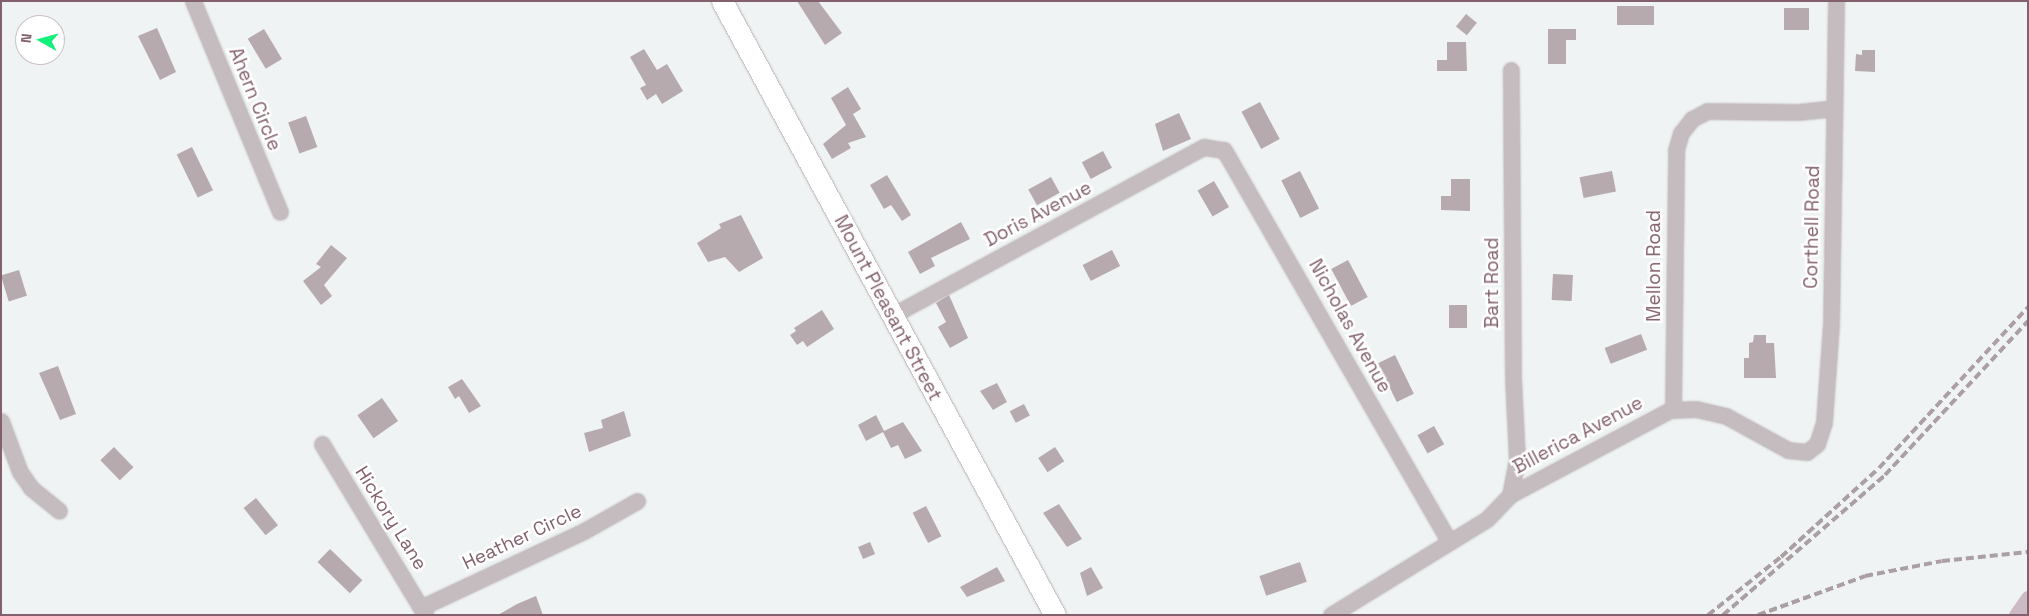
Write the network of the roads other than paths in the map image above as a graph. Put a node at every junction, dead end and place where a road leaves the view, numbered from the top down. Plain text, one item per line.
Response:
1 (193, 1) edge
2 (722, 1) edge
3 (1836, 1) edge
4 (1511, 70) dead end
5 (1834, 108) junction
6 (1204, 148) joint
7 (280, 212) dead end
8 (891, 316) junction
9 (1673, 410) junction
10 (3, 430) edge
11 (322, 444) dead end
12 (1812, 449) joint
13 (1510, 495) junction
14 (637, 501) dead end
15 (59, 511) dead end
16 (1449, 542) junction
17 (423, 611) edge
18 (1055, 615) edge
19 (1331, 615) edge

1 - 7 street, Ahern Circle
2 - 8 main road, Mount Pleasant Street
3 - 5 street, Corthell Road
4 - 13 street, Bart Road
5 - 9 street, Mellon Road
5 - 12 street, Corthell Road
6 - 8 street, Doris Avenue
6 - 16 street, Nicholas Avenue
8 - 18 main road, Mount Pleasant Street
9 - 12 street, Billerica Avenue
9 - 13 street, Billerica Avenue
10 - 15 street
11 - 17 street, Hickory Lane
13 - 16 street, Billerica Avenue
14 - 17 street, Heather Circle
16 - 19 street, Billerica Avenue

